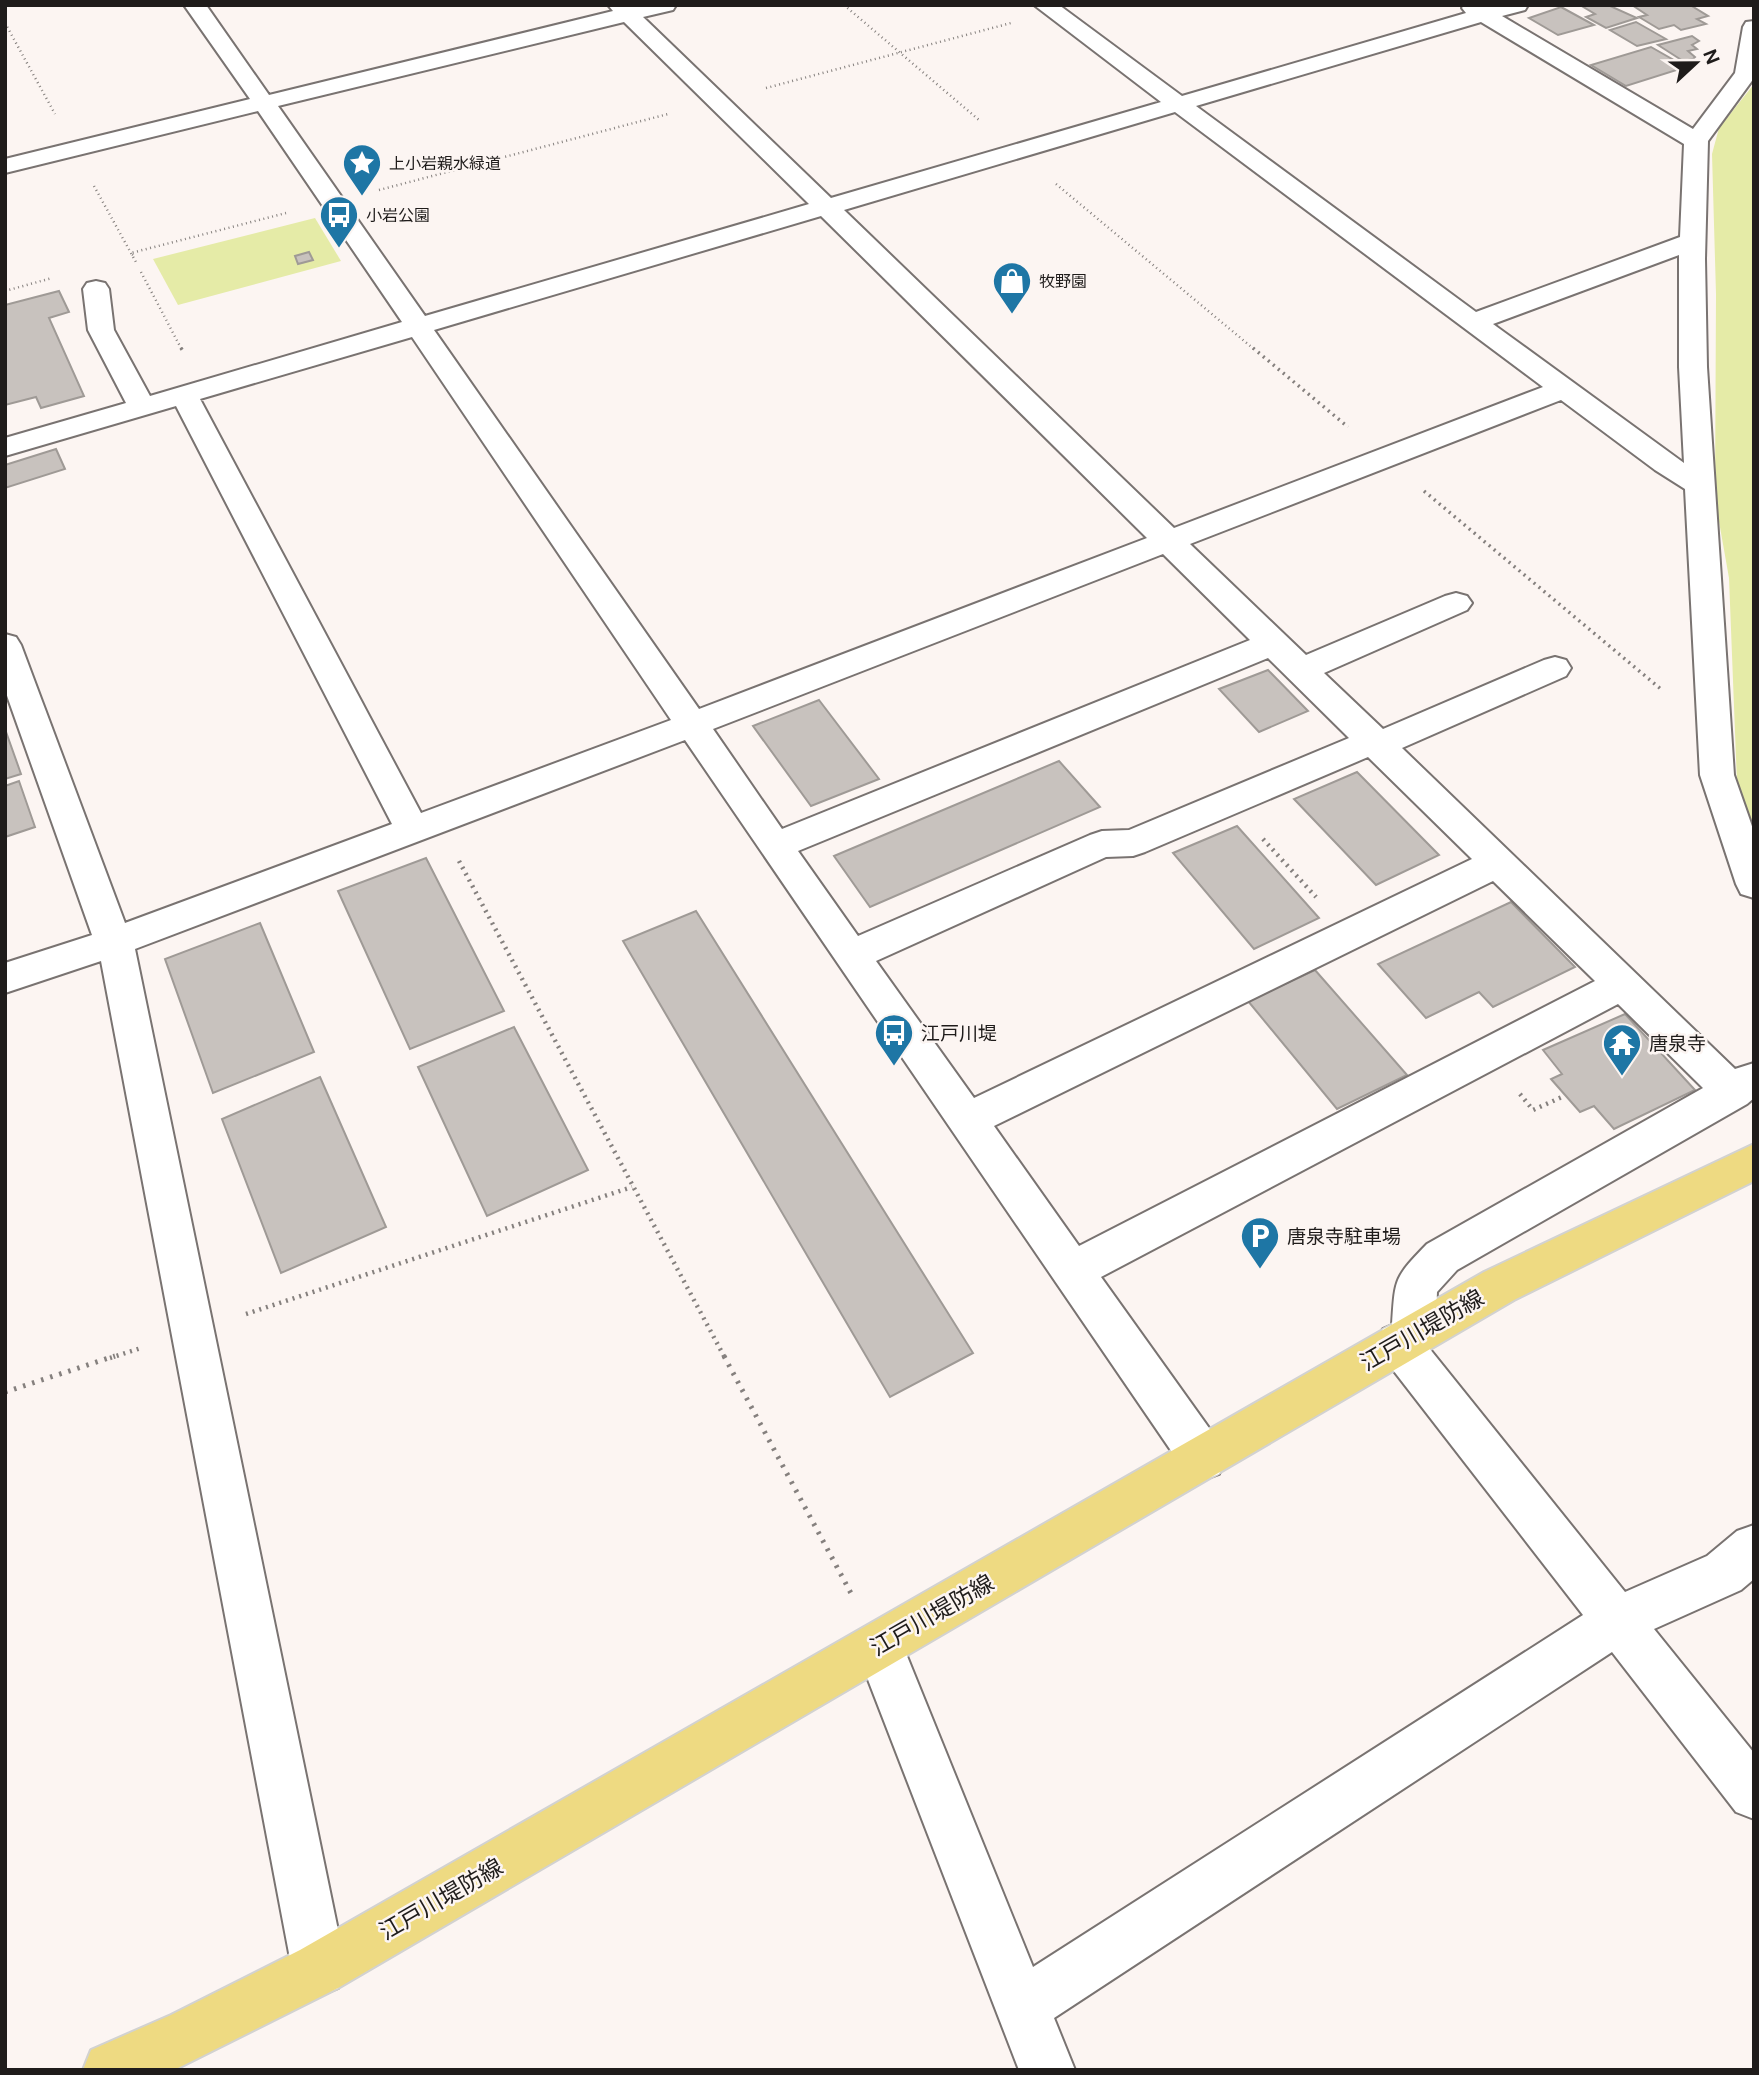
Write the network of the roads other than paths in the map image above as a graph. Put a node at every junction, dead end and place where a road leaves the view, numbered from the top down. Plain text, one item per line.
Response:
1 (195, 5) edge
2 (665, 5) edge
3 (1045, 5) edge
4 (1517, 5) edge
5 (624, 10) edge
6 (1477, 11) edge
7 (1754, 27) edge
8 (263, 104) junction
9 (1179, 106) junction
10 (1696, 141) junction
11 (5, 166) edge
12 (826, 208) junction
13 (1693, 242) junction
14 (96, 289) dead end
15 (1473, 322) junction
16 (418, 327) junction
17 (1564, 389) junction
18 (193, 392) junction
19 (142, 407) junction
20 (5, 447) edge
21 (1702, 486) junction
22 (1168, 541) junction
23 (1456, 603) dead end
24 (1271, 644) junction
25 (5, 645) edge
26 (1555, 668) dead end
27 (1299, 671) junction
28 (15, 703) edge
29 (691, 725) junction
30 (1374, 744) junction
31 (424, 825) junction
32 (775, 846) junction
33 (1497, 863) junction
34 (1754, 884) edge
35 (114, 942) junction
36 (852, 956) junction
37 (5, 978) edge
38 (1621, 985) junction
39 (1743, 1085) edge
40 (967, 1120) junction
41 (1754, 1161) edge
42 (1073, 1271) junction
43 (1405, 1339) junction
44 (1203, 1458) junction
45 (1754, 1548) edge
46 (1618, 1620) junction
47 (879, 1646) junction
48 (1754, 1794) edge
49 (319, 1969) junction
50 (1021, 2007) junction
51 (111, 2070) edge
52 (1047, 2070) edge

1 - 8 street
2 - 5 street
3 - 9 street
4 - 6 street
5 - 8 street
5 - 12 street
6 - 9 street
6 - 10 street
7 - 10 street
8 - 11 street
8 - 16 street
9 - 12 street
9 - 15 street
10 - 13 street
12 - 16 street
12 - 22 street
13 - 15 street
13 - 21 street
14 - 19 street
15 - 17 street
16 - 18 street
16 - 29 street
17 - 21 street
17 - 22 street
18 - 19 street
18 - 31 street
19 - 20 street
21 - 34 street
22 - 24 street
22 - 29 street
23 - 27 street
24 - 27 street
24 - 32 street
25 - 28 street
26 - 30 street
27 - 30 street
28 - 35 street
29 - 31 street
29 - 32 street
30 - 33 street
30 - 36 street
31 - 35 street
32 - 36 street
33 - 38 street
33 - 40 street
35 - 37 street
35 - 49 street
36 - 40 street
38 - 39 street
38 - 42 street
39 - 43 street
40 - 42 street
41 - 43 main road, 江戸川堤防線
42 - 44 street
43 - 44 main road, 江戸川堤防線
43 - 46 street
44 - 47 main road, 江戸川堤防線
45 - 46 street
46 - 48 street
46 - 50 street
47 - 49 main road, 江戸川堤防線
47 - 50 street
49 - 51 main road, 江戸川堤防線
50 - 52 street

